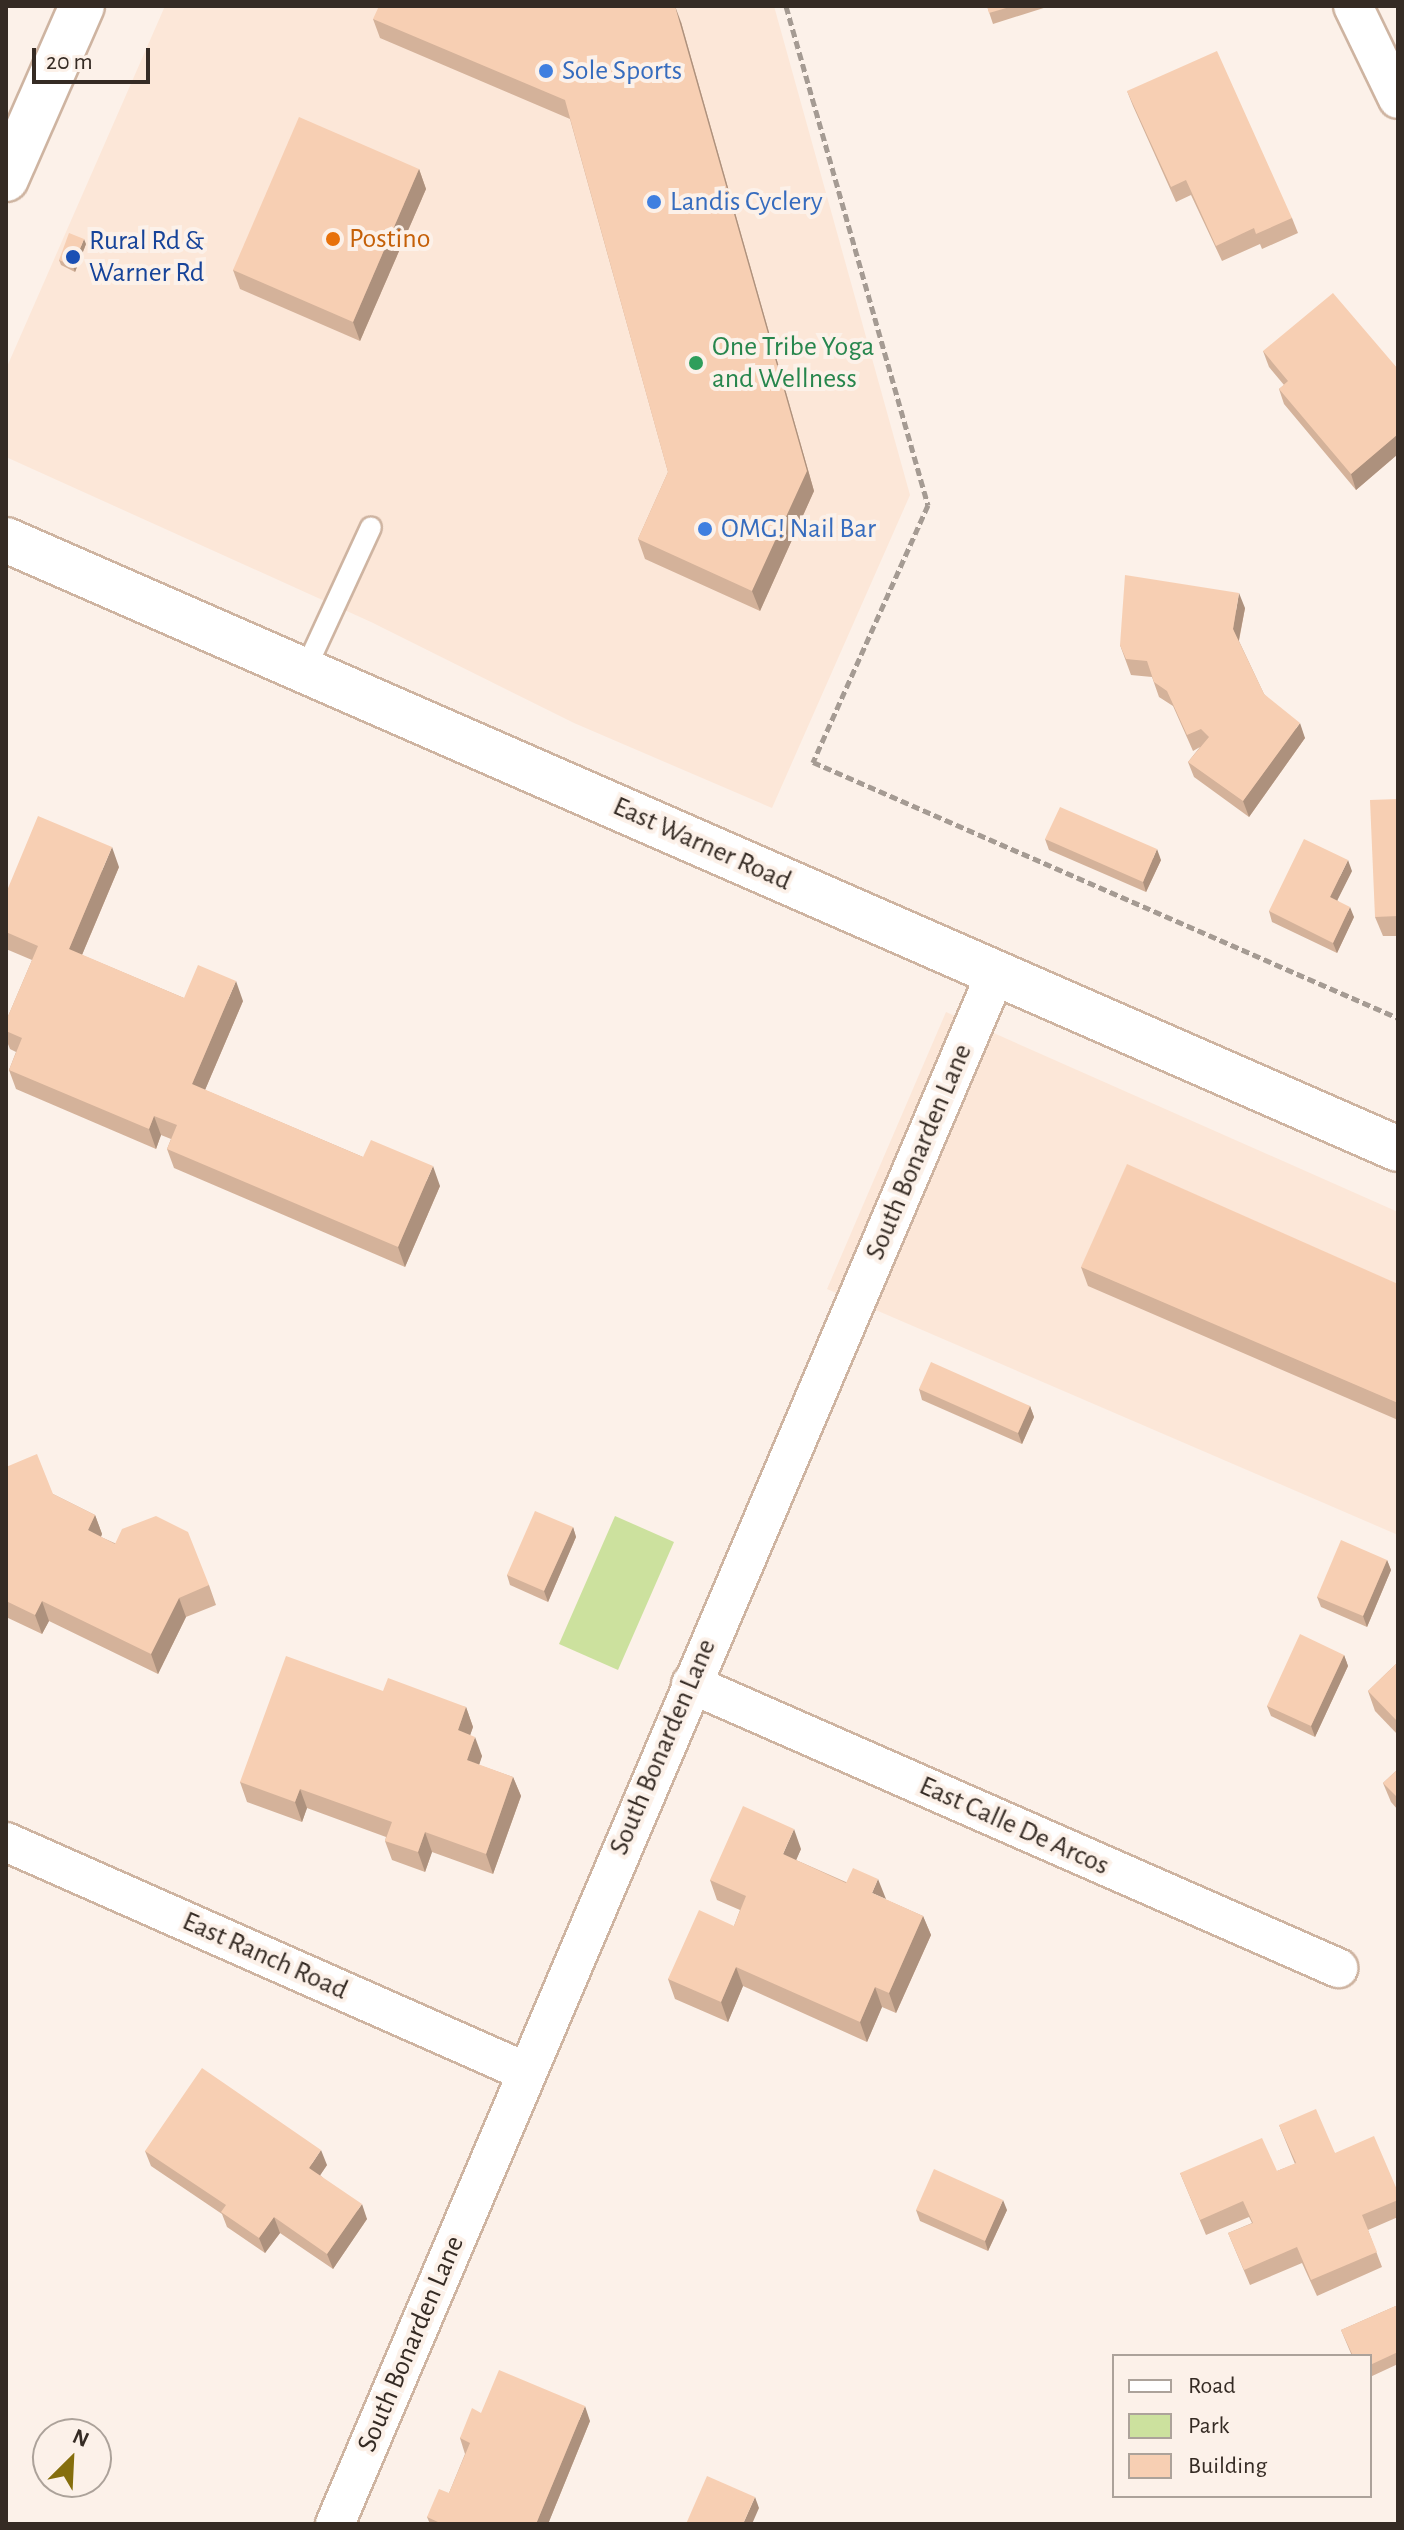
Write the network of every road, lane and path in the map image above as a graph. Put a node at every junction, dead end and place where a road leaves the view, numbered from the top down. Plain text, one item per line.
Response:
1 (82, 6) edge
2 (786, 6) edge
3 (1353, 6) edge
4 (1393, 80) edge
5 (6, 179) edge
6 (371, 527) dead end
7 (6, 540) edge
8 (305, 670) junction
9 (996, 973) junction
10 (1398, 1018) edge
11 (1398, 1149) edge
12 (691, 1684) junction
13 (6, 1842) edge
14 (1338, 1968) dead end
15 (524, 2071) junction
16 (335, 2524) edge

1 - 5 main road
2 - 10 path
3 - 4 street
6 - 8 lane
7 - 8 main road, East Warner Road
8 - 9 main road, East Warner Road
9 - 11 main road, East Warner Road
9 - 12 street, South Bonarden Lane
12 - 14 street, East Calle De Arcos
12 - 15 street, South Bonarden Lane
13 - 15 street, East Ranch Road
15 - 16 street, South Bonarden Lane

